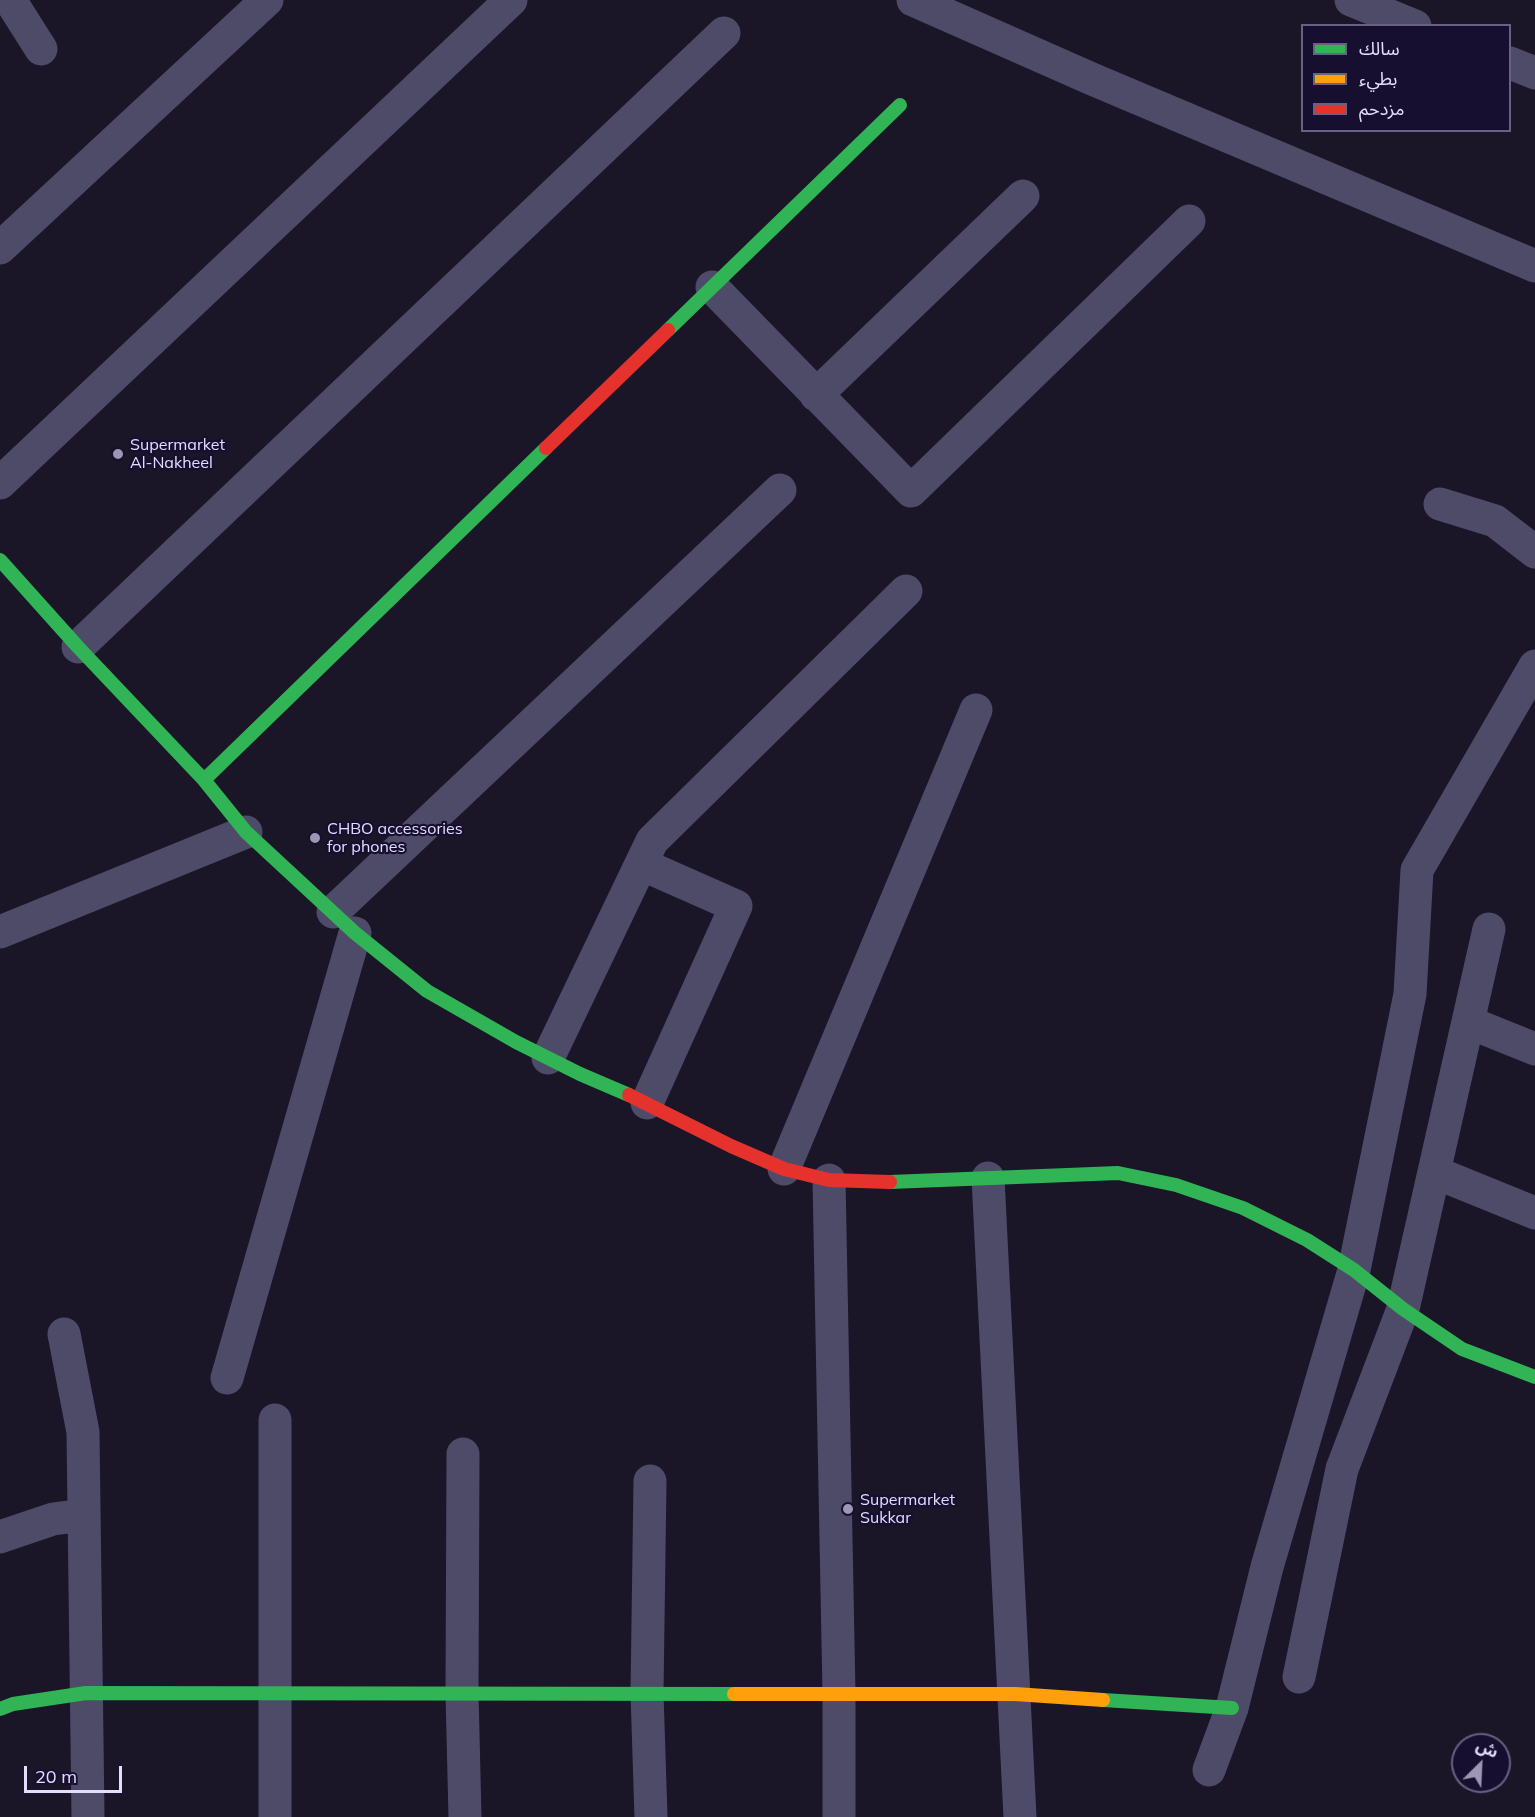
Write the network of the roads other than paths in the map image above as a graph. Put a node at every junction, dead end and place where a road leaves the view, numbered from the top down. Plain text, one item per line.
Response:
1 (10, 0) edge
2 (267, 0) edge
3 (511, 0) edge
4 (913, 0) edge
5 (1351, 0) edge
6 (1410, 24) edge
7 (724, 33) dead end
8 (41, 49) dead end
9 (1511, 64) edge
10 (1535, 73) edge
11 (900, 105) dead end
12 (1023, 196) dead end
13 (1189, 221) dead end
14 (0, 248) edge
15 (1535, 266) edge
16 (712, 287) junction
17 (816, 395) junction
18 (0, 483) edge
19 (780, 490) dead end
20 (1440, 504) dead end
21 (1535, 552) edge
22 (0, 560) edge
23 (906, 591) dead end
24 (78, 647) junction
25 (1535, 666) edge
26 (976, 710) dead end
27 (204, 780) junction
28 (246, 832) junction
29 (641, 864) junction
30 (344, 922) junction
31 (1489, 929) dead end
32 (0, 932) edge
33 (1468, 1022) junction
34 (1535, 1049) edge
35 (548, 1058) junction
36 (647, 1103) junction
37 (784, 1169) junction
38 (1434, 1172) junction
39 (988, 1178) junction
40 (829, 1180) junction
41 (1535, 1213) edge
42 (1354, 1270) junction
43 (1403, 1308) junction
44 (64, 1334) dead end
45 (1535, 1377) edge
46 (227, 1378) dead end
47 (275, 1420) dead end
48 (463, 1454) dead end
49 (650, 1481) dead end
50 (83, 1515) junction
51 (0, 1537) edge
52 (1299, 1677) dead end
53 (86, 1693) junction
54 (274, 1693) junction
55 (462, 1693) junction
56 (646, 1693) junction
57 (839, 1693) junction
58 (1015, 1694) junction
59 (1232, 1708) junction
60 (0, 1709) edge
61 (1209, 1770) dead end
62 (88, 1817) edge
63 (275, 1817) edge
64 (465, 1817) edge
65 (651, 1817) edge
66 (839, 1817) edge
67 (1020, 1817) edge

1 - 8 street
2 - 14 street
3 - 18 street
4 - 15 street
5 - 6 street
7 - 24 street
9 - 10 street
11 - 16 street
12 - 17 street
13 - 17 street
16 - 17 street
16 - 27 street
19 - 30 street
20 - 21 street
22 - 24 street
23 - 29 street
24 - 27 street
25 - 42 street
26 - 37 street
27 - 28 street
28 - 30 street
28 - 32 street
29 - 35 street
29 - 36 street
30 - 35 street
30 - 46 street
31 - 33 street
33 - 34 street
33 - 38 street
35 - 36 street
36 - 37 street
37 - 40 street
38 - 41 street
38 - 43 street
39 - 40 street
39 - 42 street
39 - 58 street
40 - 57 street
42 - 43 street
42 - 59 street
43 - 45 street
43 - 52 street
44 - 50 street
47 - 54 street
48 - 55 street
49 - 56 street
50 - 51 street
50 - 53 street
53 - 54 street
53 - 60 street
53 - 62 street
54 - 55 street
54 - 63 street
55 - 56 street
55 - 64 street
56 - 57 street
56 - 65 street
57 - 58 street
57 - 66 street
58 - 59 street
58 - 67 street
59 - 61 street

